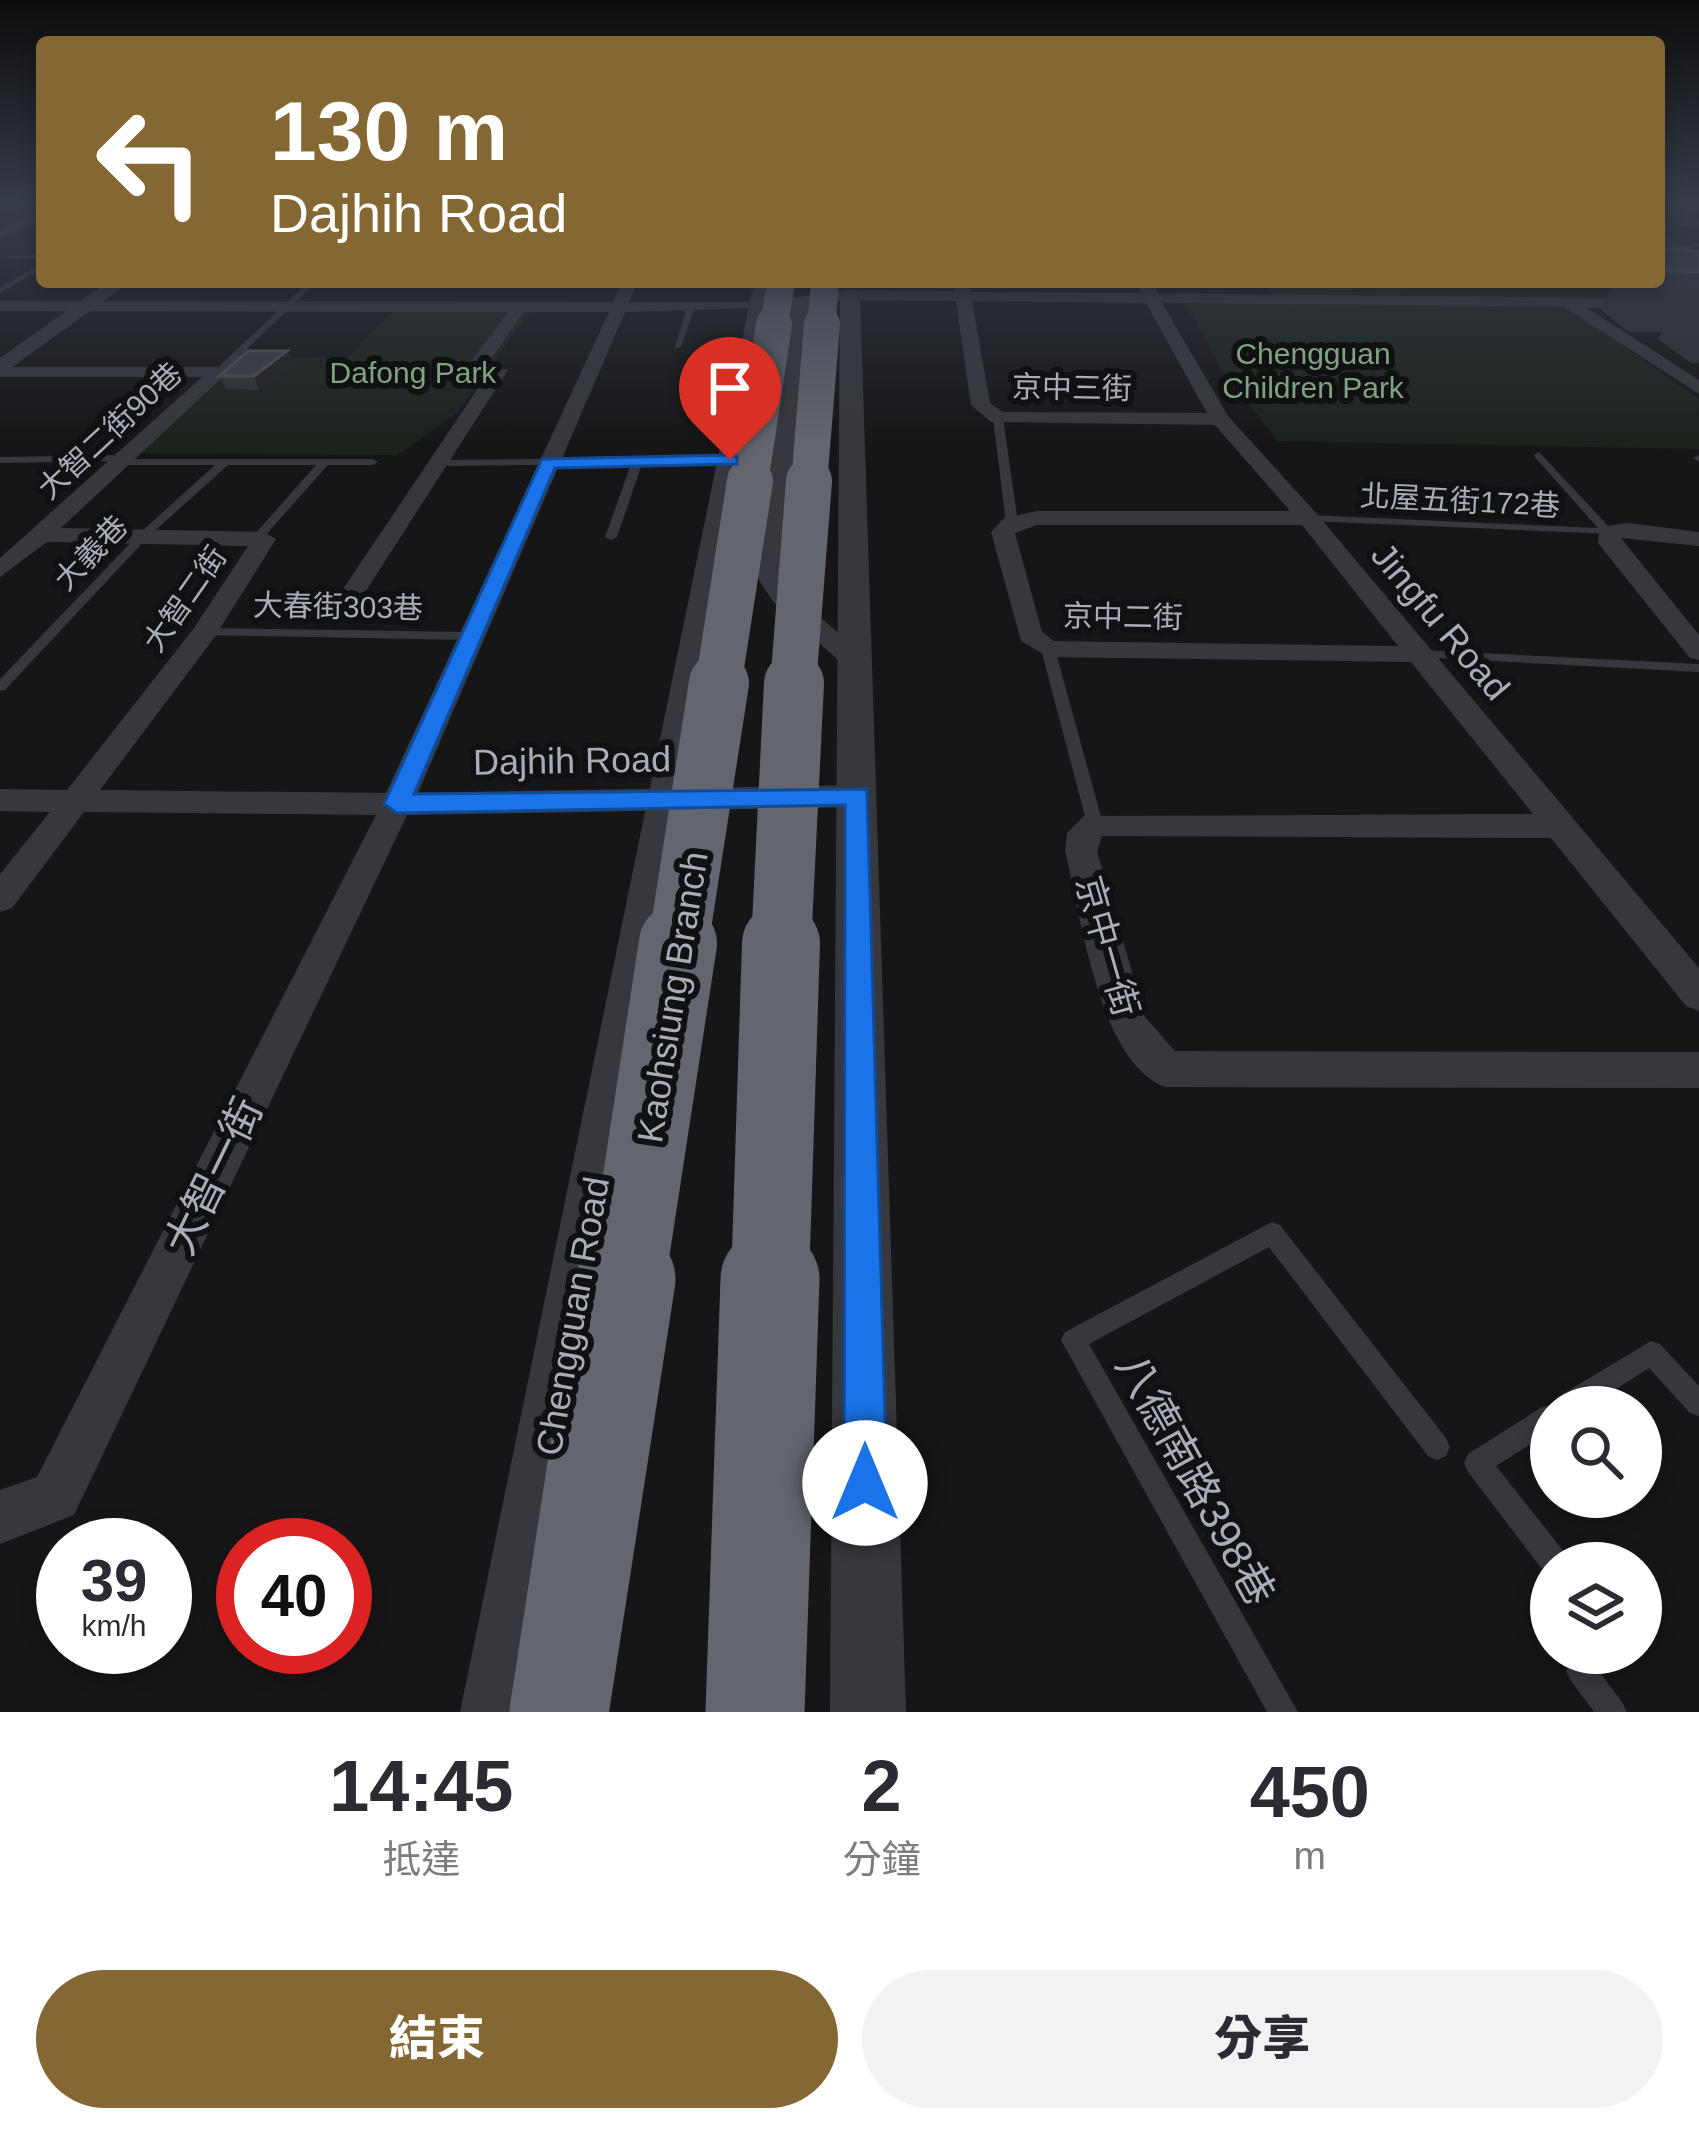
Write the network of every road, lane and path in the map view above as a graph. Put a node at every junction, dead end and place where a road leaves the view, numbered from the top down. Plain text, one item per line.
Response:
1 (112, 288) edge
2 (308, 288) edge
3 (627, 288) edge
4 (1148, 289) edge
5 (804, 290) edge
6 (963, 290) edge
7 (1567, 302) junction
8 (1699, 304) edge
9 (88, 305) junction
10 (292, 305) junction
11 (0, 306) edge
12 (520, 306) junction
13 (617, 307) junction
14 (691, 307) junction
15 (677, 347) dead end
16 (0, 370) edge
17 (218, 371) junction
18 (1699, 388) edge
19 (998, 418) junction
20 (1220, 419) junction
21 (1539, 455) dead end
22 (0, 460) edge
23 (125, 460) junction
24 (730, 460) junction
25 (225, 462) junction
26 (326, 462) junction
27 (637, 462) junction
28 (373, 463) dead end
29 (439, 463) junction
30 (548, 463) junction
31 (1308, 518) junction
32 (1012, 523) junction
33 (1608, 532) junction
34 (146, 534) junction
35 (41, 535) junction
36 (259, 536) junction
37 (611, 537) dead end
38 (1699, 538) edge
39 (0, 570) edge
40 (351, 595) dead end
41 (205, 632) junction
42 (470, 636) junction
43 (1048, 649) junction
44 (1699, 652) edge
45 (1421, 654) junction
46 (856, 662) junction
47 (1699, 668) edge
48 (0, 687) edge
49 (668, 796) junction
50 (858, 796) junction
51 (0, 800) edge
52 (75, 800) junction
53 (397, 804) junction
54 (1095, 824) junction
55 (1564, 826) junction
56 (0, 899) edge
57 (1699, 995) edge
58 (1699, 1070) edge
59 (1598, 1386) edge
60 (1699, 1404) edge
61 (1530, 1429) edge
62 (1437, 1447) dead end
63 (0, 1517) edge
64 (1539, 1542) edge
65 (1583, 1674) edge
66 (498, 1712) edge
67 (559, 1712) edge
68 (754, 1712) edge
69 (868, 1712) edge
70 (1283, 1712) edge
71 (1612, 1712) edge

1 - 9 street
2 - 10 lane
3 - 13 street, 大智一街
4 - 6 street
4 - 7 street
4 - 20 street, Jingfu Road
5 - 6 street
5 - 14 street
5 - 24 street, Chengguan Road
5 - 46 street
5 - 46 street
5 - 67 highway, Kaohsiung Branch, bridge
5 - 68 highway, bridge
6 - 19 street, 京中三街
7 - 8 street
7 - 18 street
9 - 10 street
9 - 11 street
9 - 16 street
10 - 12 street
10 - 17 lane
12 - 13 street
12 - 29 street
13 - 14 street
13 - 30 street, 大智一街
14 - 15 lane
16 - 17 street
17 - 23 street, 大智二街90巷
19 - 20 street, 京中三街
19 - 32 lane
20 - 31 street, Jingfu Road
21 - 33 lane
22 - 23 lane
23 - 25 lane
23 - 35 street, 大智二街90巷
24 - 27 lane
24 - 49 street, Chengguan Road
25 - 26 lane
25 - 34 lane, 大義巷
26 - 28 lane
26 - 36 lane
27 - 30 lane
27 - 37 lane
29 - 30 lane
29 - 40 street
30 - 42 street, 大智一街
31 - 32 street
31 - 33 lane, 北屋五街172巷
31 - 45 street, Jingfu Road
32 - 43 street, 京中二街
33 - 38 street
33 - 44 street
34 - 35 street, 大智二街
34 - 36 street, 大智二街
34 - 48 lane, 大義巷
35 - 39 street
36 - 41 street, 大智二街
41 - 42 lane, 大春街303巷
41 - 52 street, 大智二街
42 - 53 street, 大智一街
43 - 45 street, 京中二街
43 - 54 lane
45 - 47 lane
45 - 55 street, Jingfu Road
46 - 50 street
49 - 50 street, Dajhih Road
49 - 53 street, Dajhih Road
49 - 66 street, Chengguan Road
50 - 69 street
51 - 52 street, Dajhih Road
52 - 53 street, Dajhih Road
52 - 56 street
53 - 63 street, 大智一街
54 - 55 street, 京中一街
54 - 58 street, 京中一街
55 - 57 street, Jingfu Road
59 - 60 lane
61 - 64 lane
62 - 70 lane, 八德南路398巷
65 - 71 lane

